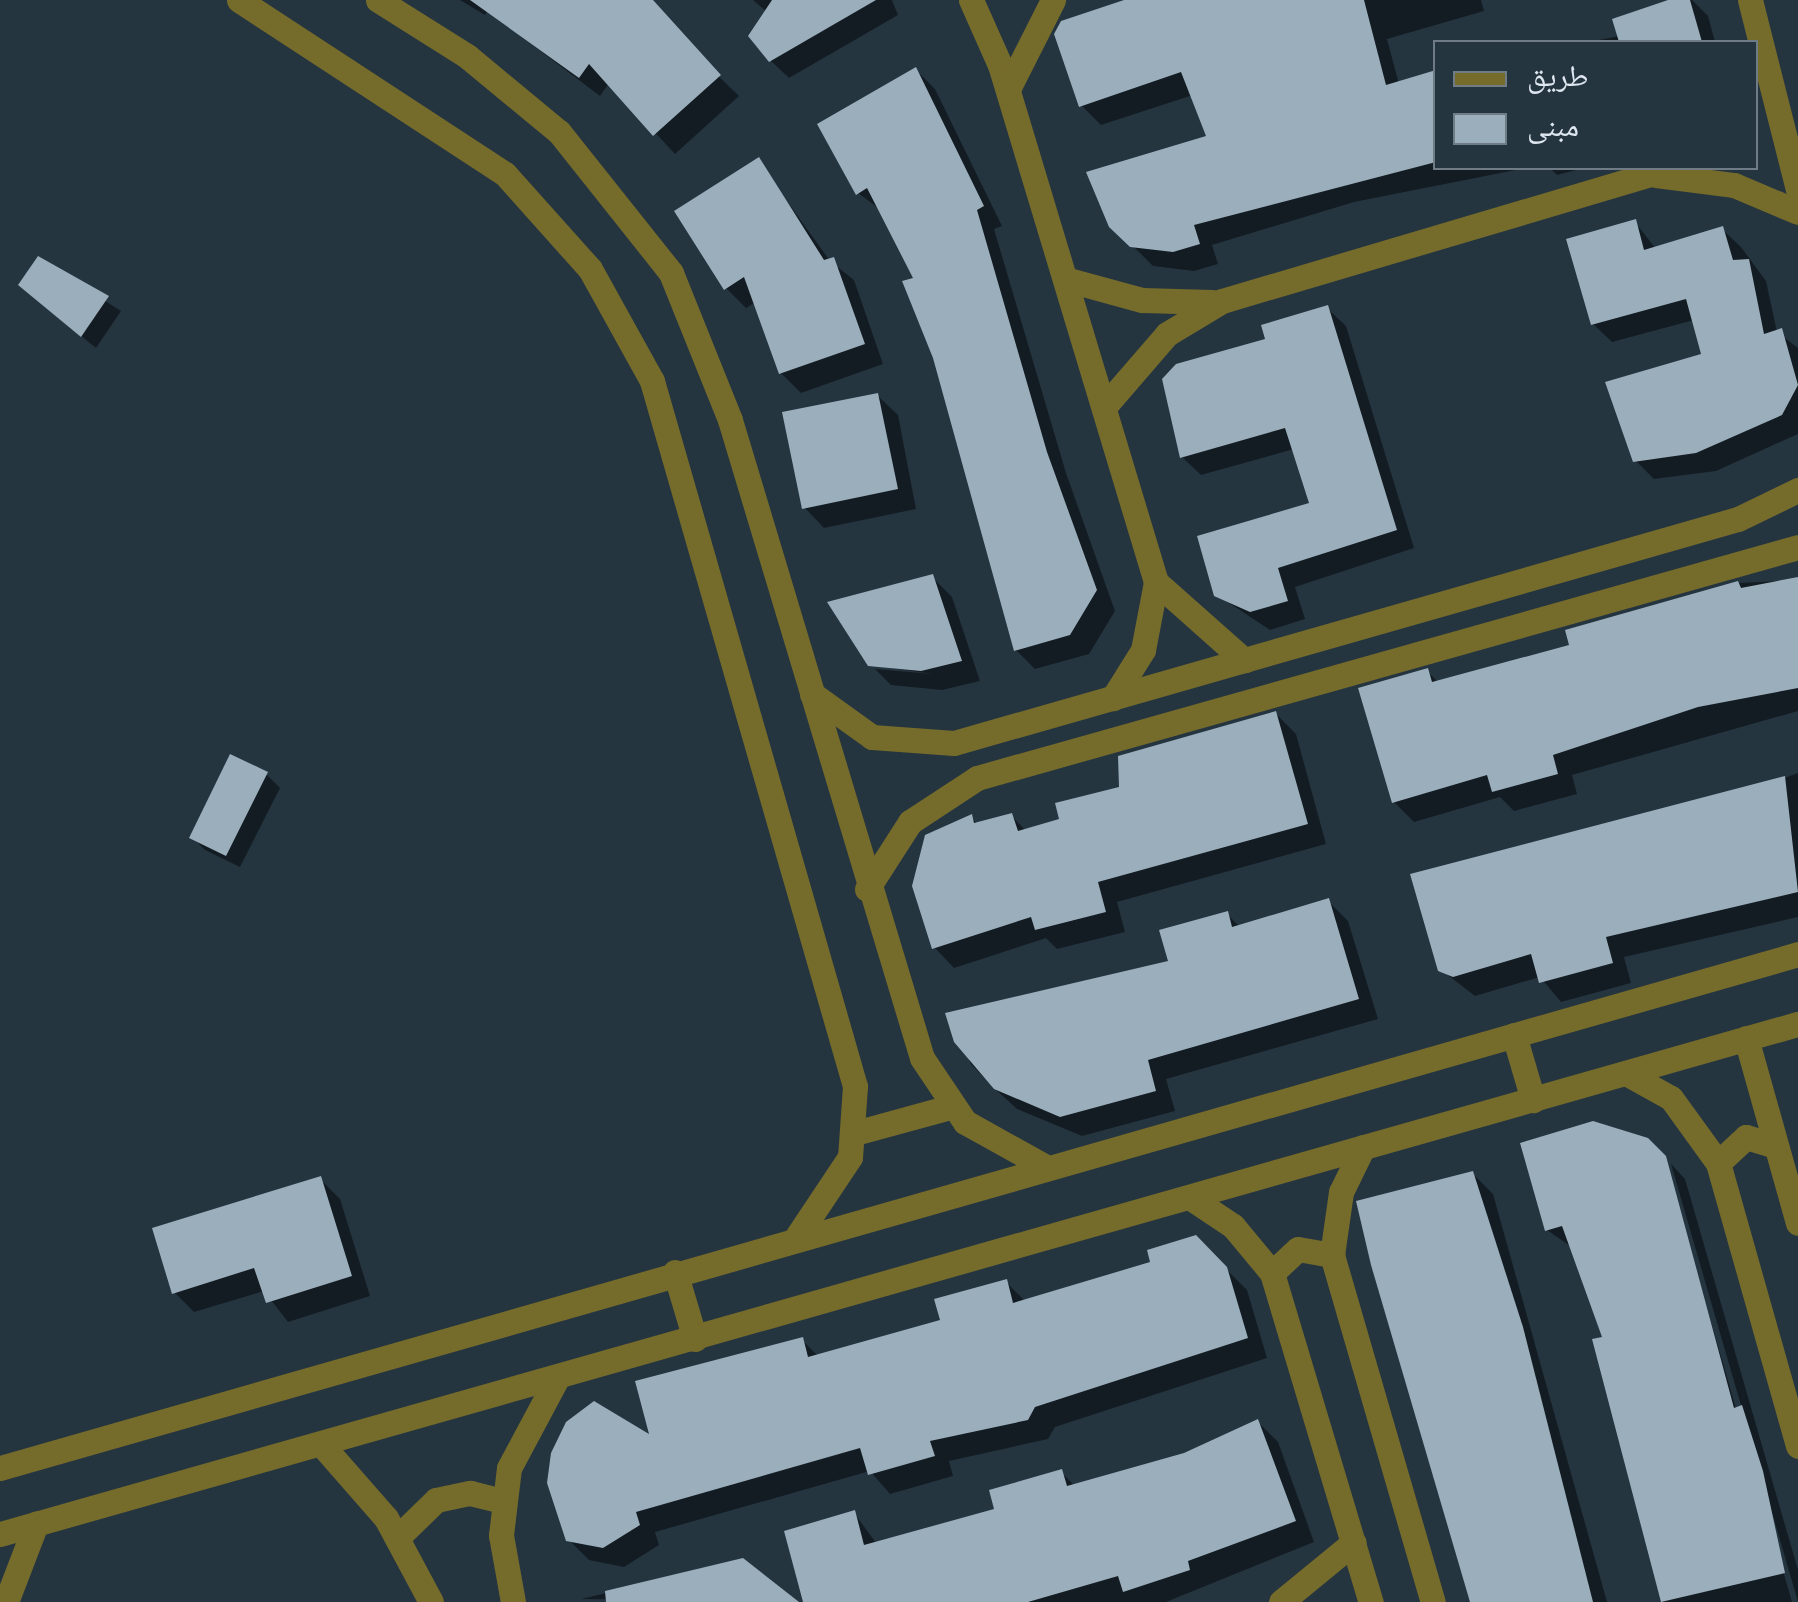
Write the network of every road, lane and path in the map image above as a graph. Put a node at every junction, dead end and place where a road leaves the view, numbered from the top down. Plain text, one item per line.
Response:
1 (239, 0) edge
2 (378, 0) edge
3 (971, 0) edge
4 (1053, 0) edge
5 (1750, 0) edge
6 (276, 10) edge
7 (1755, 40) edge
8 (1758, 62) edge
9 (1008, 89) junction
10 (1763, 101) edge
11 (1663, 171) edge
12 (1798, 190) edge
13 (1798, 212) edge
14 (1064, 279) junction
15 (1222, 301) junction
16 (1104, 407) junction
17 (1798, 490) edge
18 (1798, 547) edge
19 (1156, 582) junction
20 (1244, 660) junction
21 (812, 694) junction
22 (1112, 698) junction
23 (867, 889) junction
24 (1798, 954) edge
25 (1798, 1024) edge
26 (1514, 1035) junction
27 (1746, 1038) junction
28 (1626, 1073) junction
29 (1532, 1100) junction
30 (950, 1107) junction
31 (855, 1133) junction
32 (1363, 1146) junction
33 (1776, 1146) junction
34 (1718, 1163) junction
35 (1046, 1167) junction
36 (1191, 1198) junction
37 (1798, 1223) edge
38 (794, 1238) junction
39 (1332, 1255) junction
40 (675, 1272) junction
41 (1272, 1273) junction
42 (695, 1338) junction
43 (557, 1378) junction
44 (322, 1444) junction
45 (1798, 1446) edge
46 (0, 1468) edge
47 (503, 1502) junction
48 (36, 1524) junction
49 (0, 1534) edge
50 (398, 1537) junction
51 (1354, 1542) junction
52 (6, 1602) edge
53 (431, 1602) edge
54 (513, 1602) edge
55 (1281, 1602) edge
56 (1371, 1602) edge
57 (1433, 1602) edge

1 - 6 street
2 - 21 street
3 - 9 street
4 - 9 street
5 - 7 street
6 - 31 street
8 - 10 street
9 - 14 street
10 - 12 street
11 - 13 street
11 - 15 street
14 - 15 street
14 - 16 street
15 - 16 street
16 - 19 street
17 - 20 street
18 - 23 street
19 - 20 street
19 - 22 street
20 - 22 street
21 - 22 street
21 - 23 street
23 - 30 street
24 - 26 street
25 - 27 street
26 - 29 street
26 - 35 street
27 - 28 street
27 - 33 street
28 - 29 street
28 - 34 street
29 - 32 street
30 - 31 street
30 - 35 street
31 - 38 street
32 - 36 street
32 - 39 street
33 - 34 street
33 - 37 street
34 - 45 street
35 - 38 street
36 - 41 street
36 - 42 street
38 - 40 street
39 - 41 street
39 - 57 street
40 - 42 street
40 - 46 street
41 - 51 street
42 - 43 street
43 - 44 street
43 - 47 street
44 - 48 street
44 - 50 street
47 - 50 street
47 - 54 street
48 - 49 street
48 - 52 street
50 - 53 street
51 - 55 street
51 - 56 street

